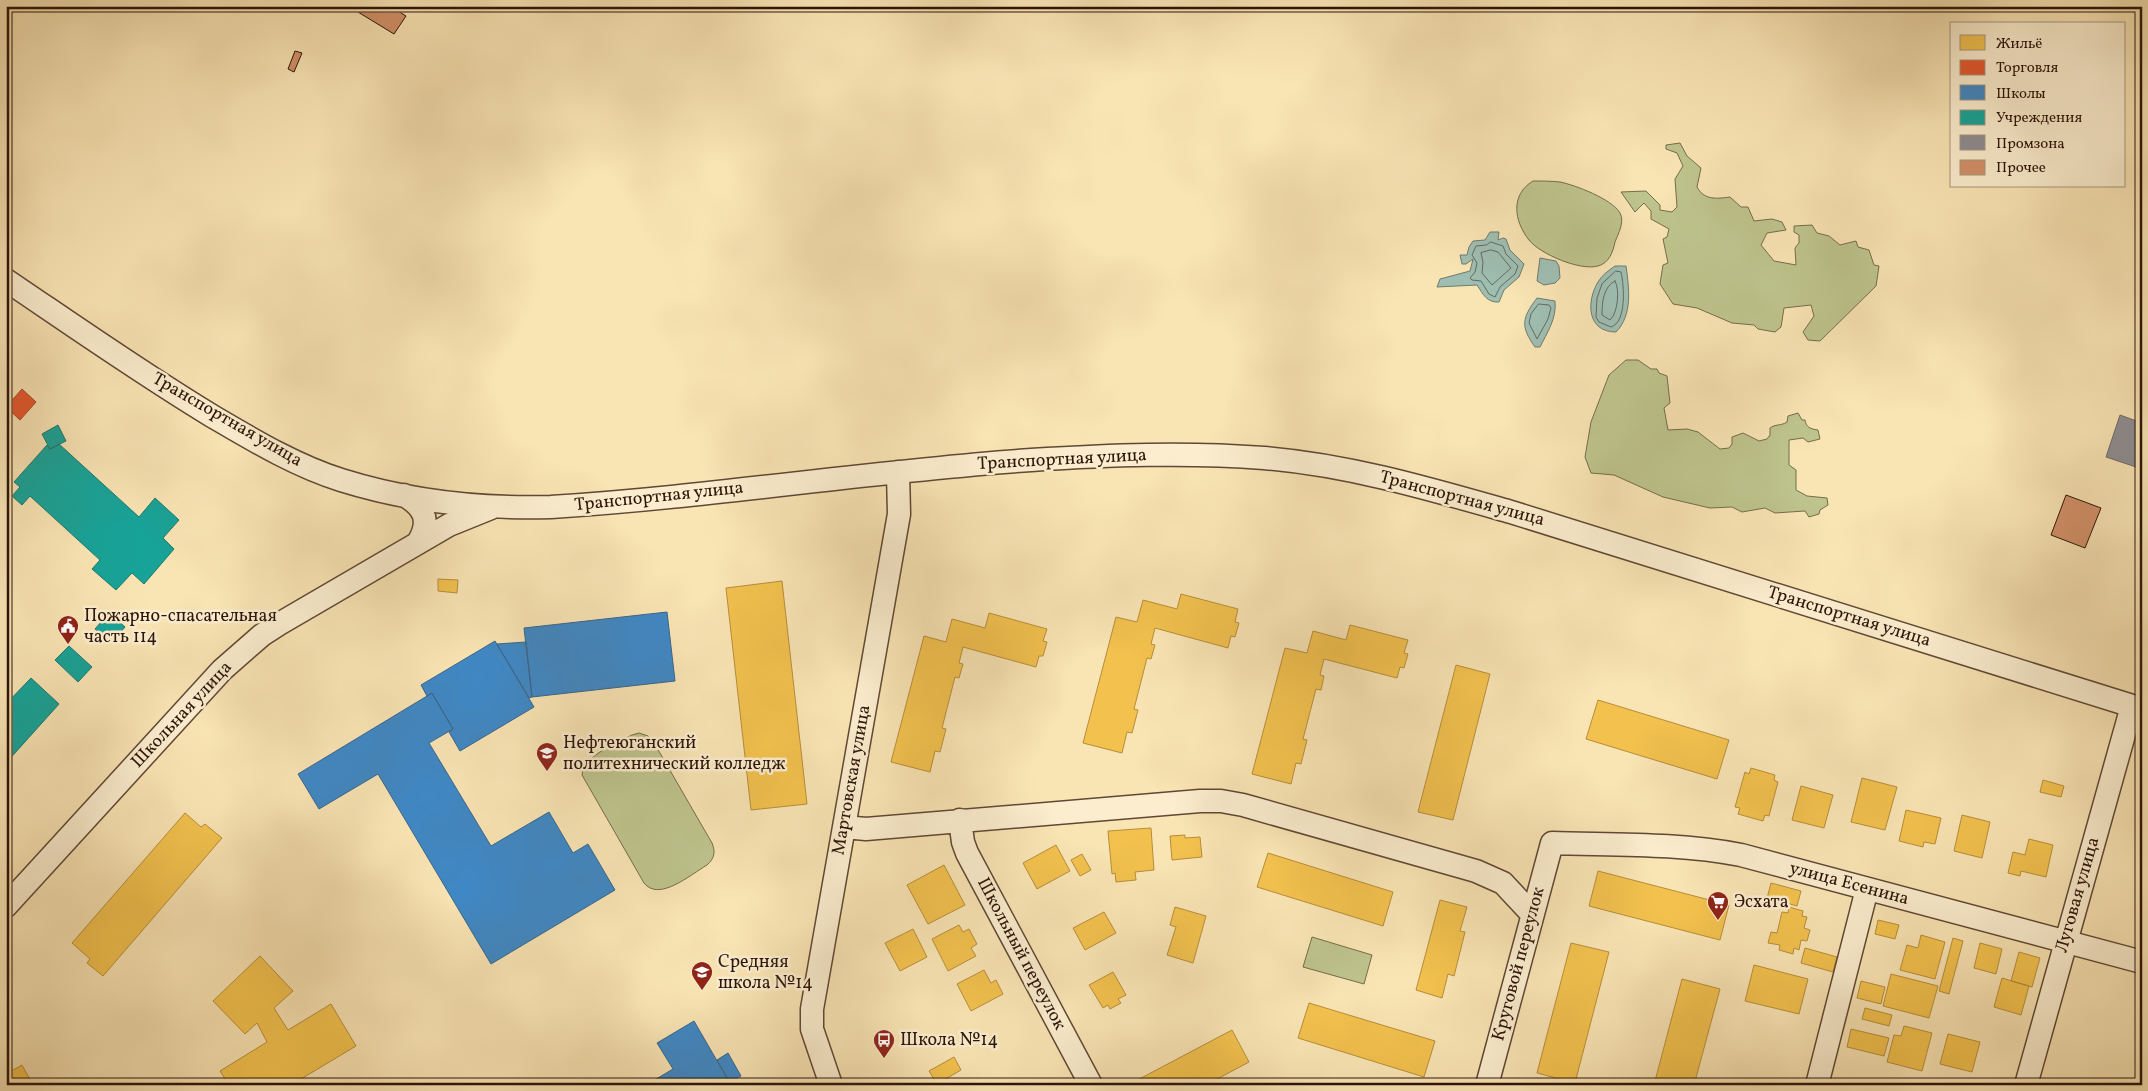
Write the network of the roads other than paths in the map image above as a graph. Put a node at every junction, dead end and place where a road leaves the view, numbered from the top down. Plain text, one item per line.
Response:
1 (6, 280) edge
2 (898, 472) junction
3 (404, 496) junction
4 (494, 507) junction
5 (419, 541) junction
6 (2137, 708) edge
7 (960, 820) junction
8 (844, 827) junction
9 (1552, 843) joint
10 (1867, 889) junction
11 (6, 906) edge
12 (1531, 913) junction
13 (2064, 942) junction
14 (2142, 962) edge
15 (830, 1085) edge
16 (1091, 1085) edge
17 (1487, 1085) edge
18 (1817, 1085) edge
19 (2026, 1085) edge

1 - 3 street, Транспортная улица
2 - 4 street, Транспортная улица
2 - 6 street, Транспортная улица
2 - 8 street, Мартовская улица
3 - 4 street, Транспортная улица
3 - 5 street
4 - 5 street, Школьная улица
5 - 11 street, Школьная улица
6 - 13 street, Луговая улица
7 - 8 street
7 - 12 street
7 - 16 street, Школьный переулок
8 - 15 street, Мартовская улица
9 - 10 street, улица Есенина
9 - 12 street, Круговой переулок
10 - 13 street, улица Есенина
10 - 18 street
12 - 17 street, Круговой переулок
13 - 14 street, улица Есенина
13 - 19 street, Луговая улица

